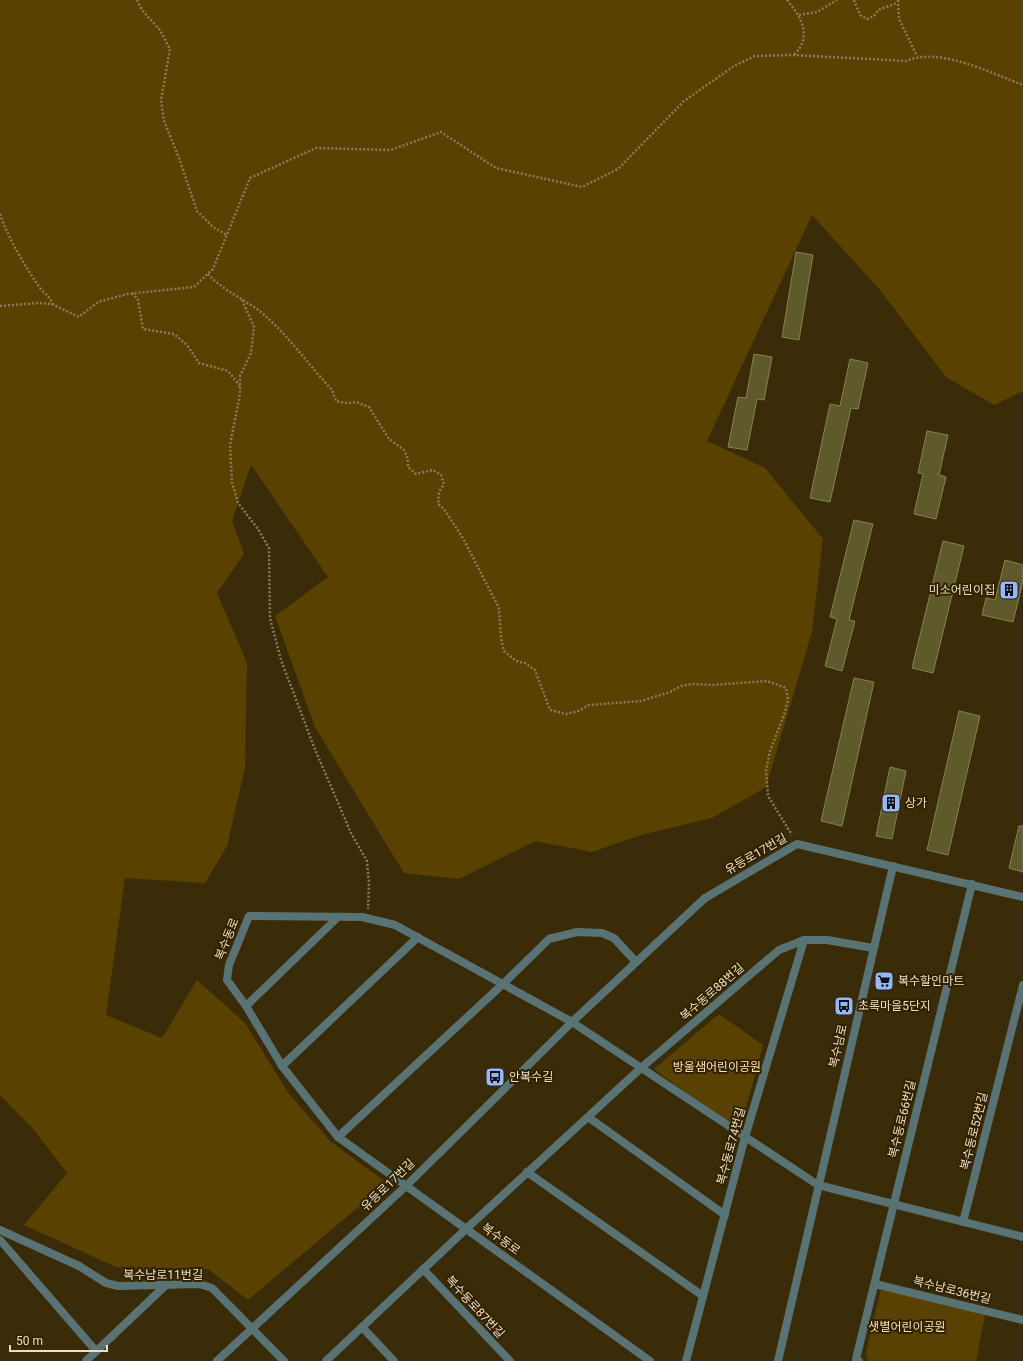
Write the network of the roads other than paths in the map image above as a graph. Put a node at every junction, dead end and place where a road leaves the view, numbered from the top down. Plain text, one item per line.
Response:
1 (893, 866) junction
2 (972, 884) junction
3 (1023, 897) edge
4 (338, 916) junction
5 (418, 937) junction
6 (804, 940) junction
7 (874, 948) junction
8 (636, 962) junction
9 (504, 983) junction
10 (1023, 984) edge
11 (246, 1006) junction
12 (572, 1022) junction
13 (282, 1066) junction
14 (641, 1068) junction
15 (588, 1117) junction
16 (338, 1137) junction
17 (745, 1137) junction
18 (527, 1172) junction
19 (818, 1185) junction
20 (406, 1186) junction
21 (894, 1204) junction
22 (725, 1215) junction
23 (963, 1222) junction
24 (466, 1229) junction
25 (0, 1230) edge
26 (1023, 1237) edge
27 (0, 1240) edge
28 (423, 1269) junction
29 (875, 1284) junction
30 (166, 1285) junction
31 (703, 1296) junction
32 (1023, 1320) edge
33 (362, 1327) junction
34 (253, 1328) junction
35 (96, 1351) junction
36 (858, 1360) edge
37 (86, 1361) edge
38 (217, 1361) edge
39 (284, 1361) edge
40 (326, 1361) edge
41 (394, 1361) edge
42 (510, 1361) edge
43 (650, 1361) edge
44 (686, 1361) edge
45 (778, 1361) edge

1 - 2 street, 유등로17번길
1 - 7 street, 복수남로
1 - 8 street, 유등로17번길
2 - 3 street, 유등로17번길
2 - 21 street, 복수동로66번길
4 - 5 street, 복수동로
4 - 11 street
4 - 11 street, 복수동로
5 - 9 street, 복수동로
5 - 13 street
6 - 7 street, 복수동로88번길
6 - 14 street, 복수동로88번길
6 - 17 street, 복수동로74번길
7 - 19 street, 복수남로
8 - 9 street
8 - 12 street, 유등로17번길
9 - 12 street, 복수동로
9 - 16 street
10 - 23 street, 복수동로52번길
11 - 13 street, 복수동로
12 - 14 street
12 - 20 street, 유등로17번길
13 - 16 street, 복수동로
14 - 15 street, 복수동로88번길
14 - 17 street
15 - 18 street, 복수동로88번길
15 - 22 street
16 - 20 street, 복수동로
17 - 19 street
17 - 22 street, 복수동로74번길
18 - 24 street, 복수동로88번길
18 - 31 street
19 - 21 street
19 - 45 street, 복수남로
20 - 24 street, 복수동로
20 - 34 street, 유등로17번길
21 - 23 street
21 - 29 street, 복수동로66번길
22 - 31 street, 복수동로74번길
23 - 26 street
24 - 28 street
24 - 43 street, 복수동로
25 - 30 street, 복수남로11번길
27 - 35 street
28 - 33 street
28 - 42 street, 복수동로87번길
29 - 32 street, 복수남로36번길
29 - 36 street, 복수동로66번길
30 - 34 street, 복수남로11번길
30 - 35 street
31 - 44 street, 복수동로74번길
33 - 40 street
33 - 41 street
34 - 38 street, 유등로17번길
34 - 39 street, 복수남로11번길
35 - 37 street

